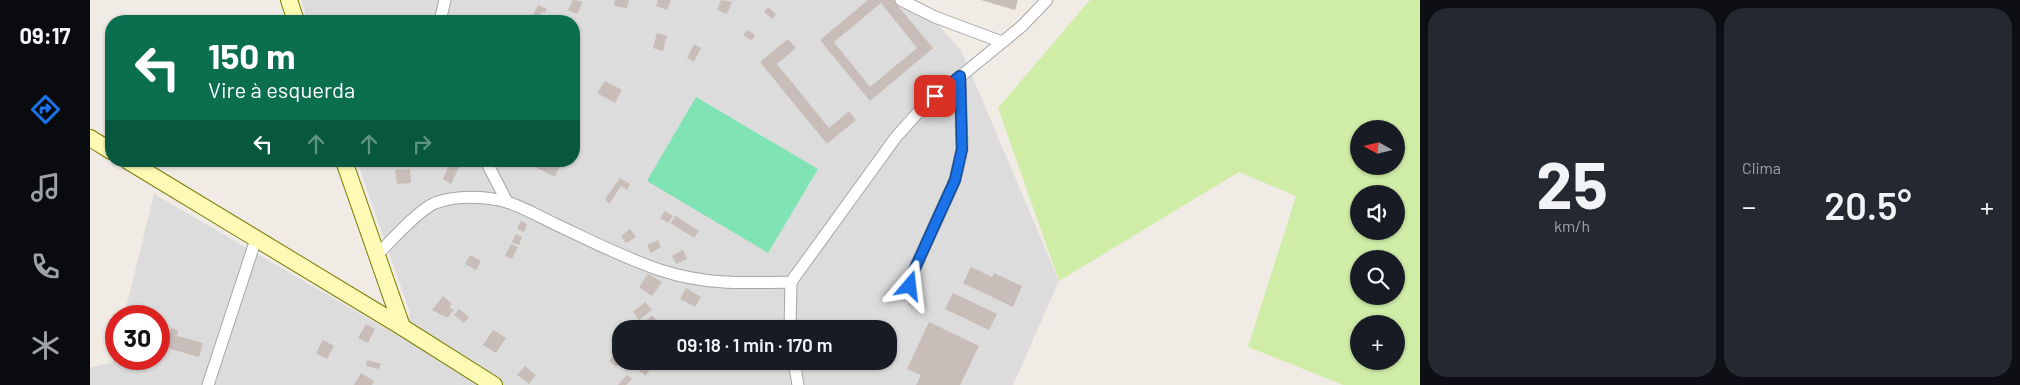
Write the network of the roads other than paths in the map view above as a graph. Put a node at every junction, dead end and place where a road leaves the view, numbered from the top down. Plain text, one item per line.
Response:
1 (289, 0) edge
2 (445, 0) edge
3 (902, 0) edge
4 (1047, 0) edge
5 (294, 15) edge
6 (441, 15) edge
7 (1002, 42) junction
8 (960, 76) junction
9 (90, 138) edge
10 (105, 147) edge
11 (138, 167) edge
12 (346, 167) edge
13 (489, 167) edge
14 (507, 202) junction
15 (256, 239) junction
16 (376, 256) junction
17 (791, 282) junction
18 (914, 300) dead end
19 (790, 320) edge
20 (402, 327) junction
21 (796, 370) edge
22 (208, 385) edge
23 (492, 385) edge
24 (798, 385) edge

1 - 5 street
2 - 6 street
3 - 7 street
4 - 7 street
7 - 8 street
8 - 17 street
8 - 18 street
9 - 10 street
11 - 15 street
12 - 16 street
13 - 14 street
14 - 16 street
14 - 17 street
15 - 20 street
15 - 22 street
16 - 20 street
17 - 19 street
20 - 23 street
21 - 24 street

